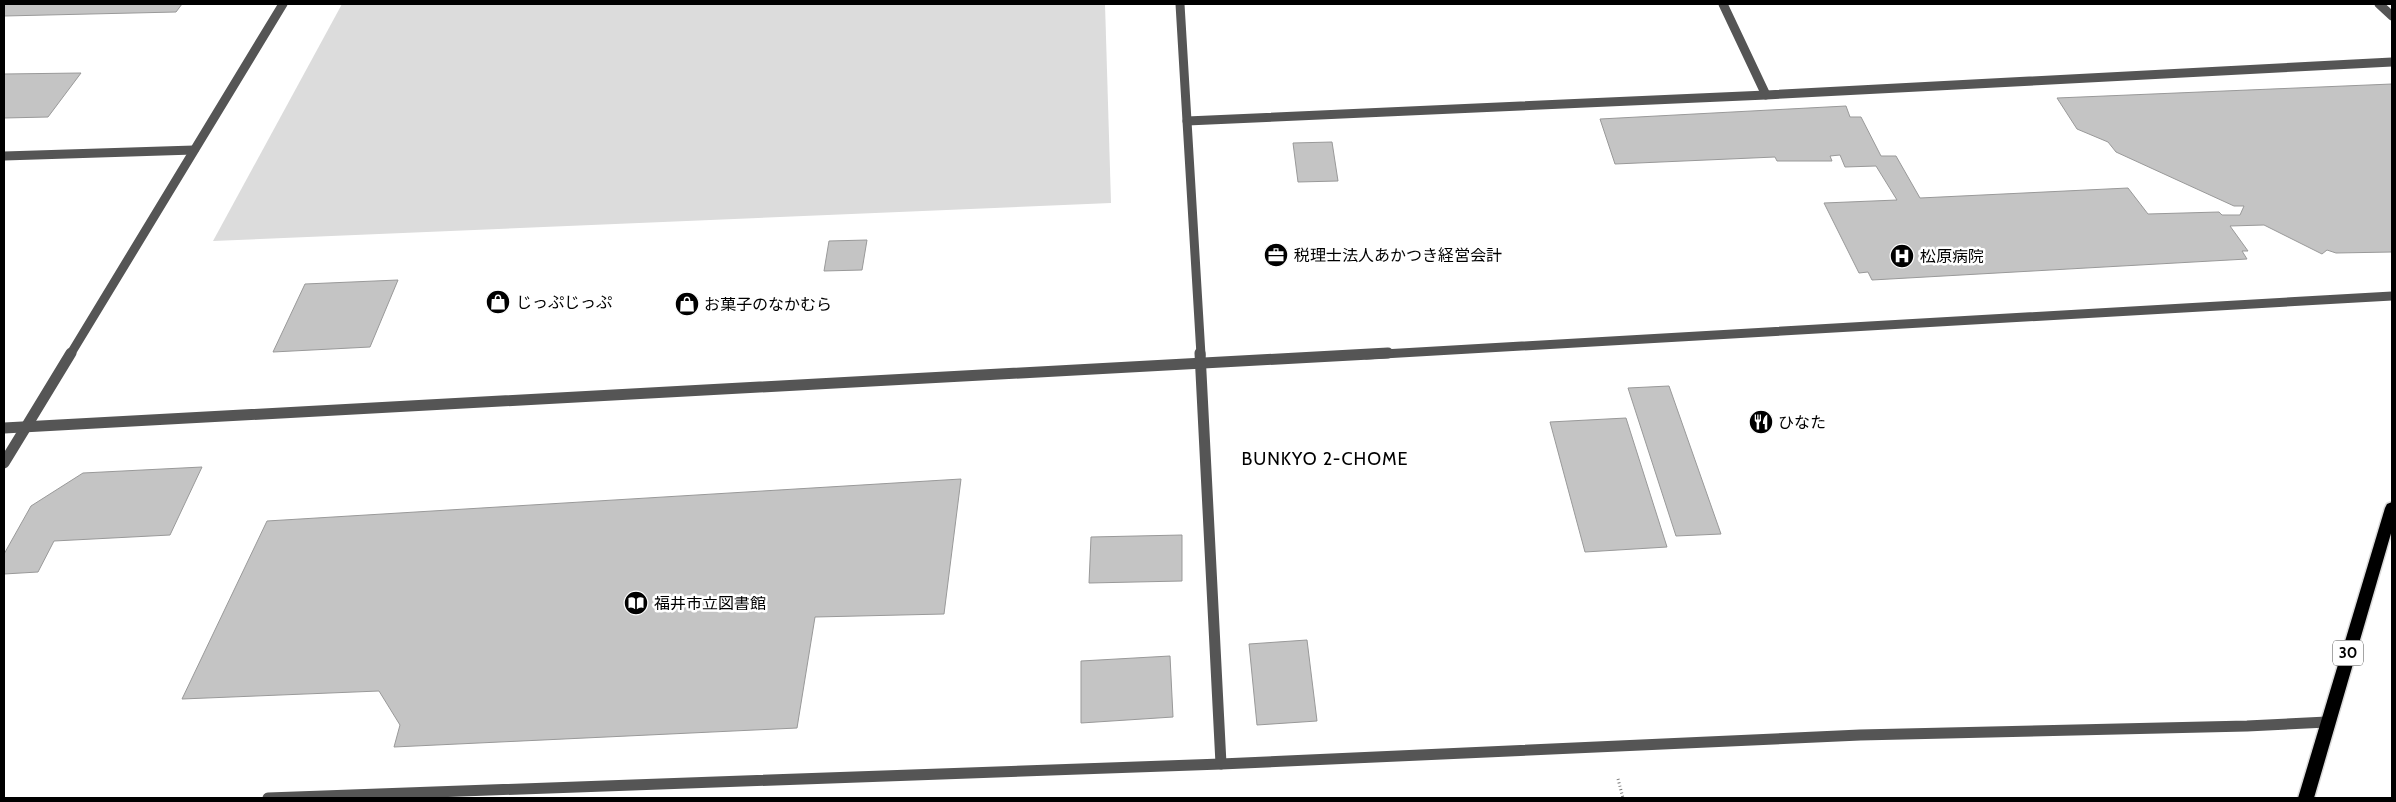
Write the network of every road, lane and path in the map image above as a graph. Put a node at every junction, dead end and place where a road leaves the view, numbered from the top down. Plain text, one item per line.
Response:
1 (283, 4) edge
2 (1180, 4) edge
3 (1723, 4) edge
4 (2379, 4) edge
5 (2392, 16) edge
6 (2392, 62) edge
7 (1766, 95) junction
8 (1187, 121) junction
9 (194, 150) junction
10 (4, 156) edge
11 (2392, 296) edge
12 (1200, 364) junction
13 (26, 427) junction
14 (4, 428) edge
15 (4, 463) edge
16 (2392, 508) edge
17 (2327, 722) junction
18 (1221, 764) junction
19 (268, 798) edge
20 (2306, 798) edge

1 - 9 street
2 - 8 street
3 - 7 street
4 - 5 street
6 - 7 street
7 - 8 street
8 - 12 street
9 - 10 street
9 - 13 street
11 - 12 street
12 - 13 street
12 - 18 street
13 - 14 street
13 - 15 street
16 - 17 main road, 30
17 - 18 street
17 - 20 main road, 30
18 - 19 street

